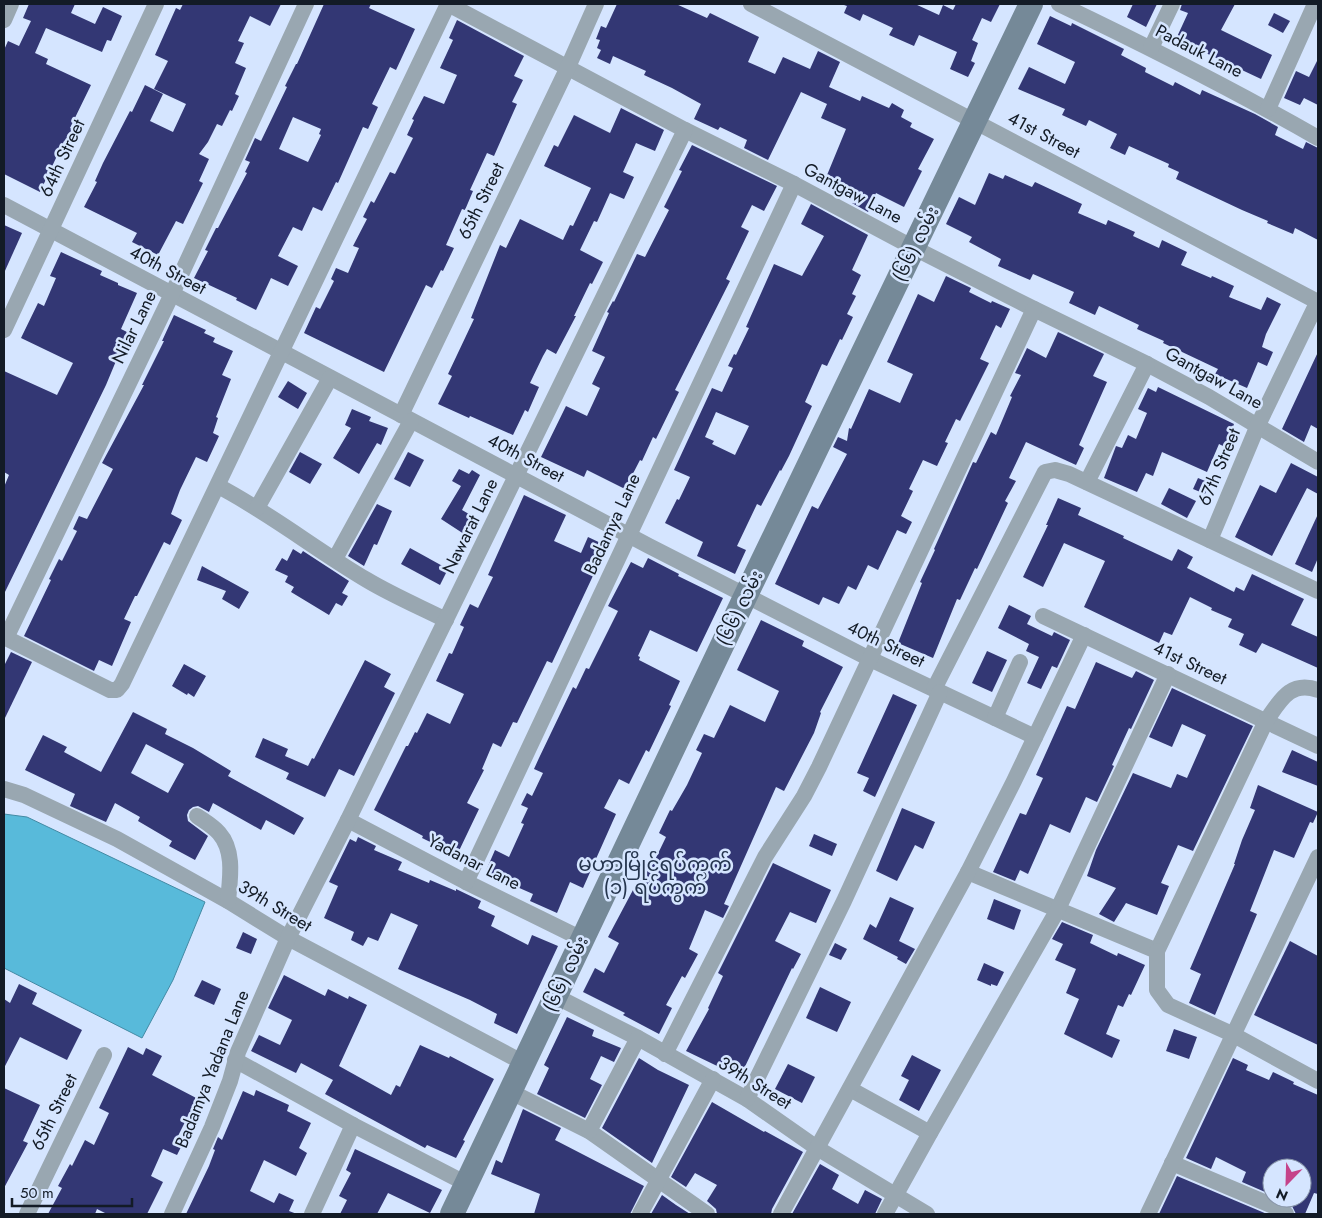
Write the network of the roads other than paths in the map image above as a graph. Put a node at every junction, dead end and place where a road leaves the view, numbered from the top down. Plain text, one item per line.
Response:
1 (11, 4) edge
2 (156, 4) edge
3 (306, 4) edge
4 (448, 4) edge
5 (596, 4) edge
6 (751, 4) edge
7 (1031, 4) edge
8 (1059, 4) edge
9 (1172, 4) edge
10 (1315, 4) edge
11 (4, 20) edge
12 (1151, 48) junction
13 (568, 67) junction
14 (1268, 109) junction
15 (975, 121) junction
16 (685, 130) junction
17 (1318, 138) edge
18 (794, 184) junction
19 (4, 205) edge
20 (50, 230) junction
21 (914, 248) junction
22 (172, 294) junction
23 (1318, 302) edge
24 (1034, 309) junction
25 (4, 330) edge
26 (282, 353) junction
27 (1147, 364) junction
28 (330, 378) junction
29 (406, 418) junction
30 (1258, 425) junction
31 (1318, 462) edge
32 (517, 476) junction
33 (1086, 482) junction
34 (218, 486) junction
35 (257, 508) junction
36 (629, 535) junction
37 (1210, 540) junction
38 (334, 559) junction
39 (1318, 591) edge
40 (746, 595) junction
41 (1044, 616) dead end
42 (446, 620) junction
43 (1084, 635) junction
44 (5, 638) edge
45 (868, 658) junction
46 (1020, 662) dead end
47 (1168, 674) junction
48 (1318, 690) edge
49 (937, 691) junction
50 (996, 718) junction
51 (1266, 721) junction
52 (1035, 737) junction
53 (1318, 746) edge
54 (4, 789) edge
55 (197, 816) dead end
56 (348, 820) junction
57 (1318, 857) edge
58 (968, 872) junction
59 (466, 882) junction
60 (228, 901) junction
61 (1057, 910) junction
62 (288, 938) junction
63 (582, 939) junction
64 (1157, 951) junction
65 (555, 996) junction
66 (1232, 1034) junction
67 (638, 1038) junction
68 (665, 1054) junction
69 (104, 1055) dead end
70 (235, 1060) junction
71 (524, 1063) junction
72 (713, 1079) junction
73 (1318, 1081) edge
74 (850, 1089) junction
75 (511, 1092) junction
76 (747, 1099) junction
77 (352, 1125) junction
78 (589, 1131) junction
79 (930, 1133) junction
80 (817, 1148) junction
81 (1172, 1163) junction
82 (659, 1180) junction
83 (467, 1184) junction
84 (894, 1196) junction
85 (27, 1214) edge
86 (172, 1214) edge
87 (312, 1214) edge
88 (452, 1214) edge
89 (640, 1214) edge
90 (707, 1214) edge
91 (781, 1214) edge
92 (885, 1214) edge
93 (927, 1214) edge
94 (1148, 1214) edge
95 (1286, 1214) edge

1 - 11 street
2 - 20 street, 64th Street
3 - 22 street, Nilar Lane
4 - 13 street, Gantgaw Lane
4 - 26 street
5 - 13 street, 65th Street
6 - 15 street, 41st Street
7 - 15 street, (၆၆) လမ်း
8 - 12 street, Padauk Lane
9 - 12 street
10 - 14 street
12 - 14 street, Padauk Lane
13 - 16 street, Gantgaw Lane
13 - 29 street, 65th Street
14 - 17 street, Padauk Lane
15 - 21 street, (၆၆) လမ်း
15 - 23 street, 41st Street
16 - 18 street, Gantgaw Lane
16 - 32 street, Nawarat Lane
18 - 21 street, Gantgaw Lane
18 - 36 street, Badamya Lane
19 - 20 street, 40th Street
20 - 22 street, 40th Street
20 - 25 street, 64th Street
21 - 24 street, Gantgaw Lane
21 - 40 street, (၆၆) လမ်း
22 - 26 street, 40th Street
22 - 44 street, Nilar Lane
23 - 30 street, 67th Street
24 - 27 street, Gantgaw Lane
24 - 45 street
26 - 28 street, 40th Street
26 - 34 street
27 - 30 street, Gantgaw Lane
27 - 33 street
28 - 29 street, 40th Street
28 - 35 street
29 - 32 street, 40th Street
29 - 38 street, 65th Street
30 - 31 street, Gantgaw Lane
30 - 37 street, 67th Street
32 - 36 street, 40th Street
32 - 42 street, Nawarat Lane
33 - 37 street
33 - 49 street
34 - 35 street
34 - 44 street
35 - 38 street
36 - 40 street, 40th Street
36 - 59 street, Badamya Lane
37 - 39 street
38 - 42 street
40 - 45 street, 40th Street
40 - 63 street, (၆၆) လမ်း
41 - 43 street, 41st Street
42 - 56 street, Nawarat Lane
43 - 47 street, 41st Street
43 - 52 street
45 - 49 street, 40th Street
45 - 68 street
46 - 50 street
47 - 51 street, 41st Street
47 - 61 street
48 - 51 street
49 - 50 street, 40th Street
49 - 76 street
50 - 52 street, 40th Street
51 - 53 street, 41st Street
51 - 64 street
52 - 58 street
54 - 60 street, 39th Street
55 - 60 street
56 - 59 street, Yadanar Lane
56 - 62 street, Nawarat Lane
57 - 66 street
58 - 61 street
58 - 74 street
59 - 63 street, Yadanar Lane
60 - 62 street, 39th Street
61 - 64 street
61 - 79 street
62 - 70 street, Badamya Yadana Lane
62 - 71 street, 39th Street
63 - 65 street, (၆၆) လမ်း
64 - 66 street
65 - 67 street, 39th Street
65 - 71 street, (၆၆) လမ်း
66 - 73 street
66 - 81 street
67 - 68 street, 39th Street
67 - 78 street
68 - 72 street, 39th Street
69 - 85 street, 65th Street
70 - 77 street
70 - 86 street, Badamya Yadana Lane
71 - 75 street, (၆၆) လမ်း
72 - 76 street, 39th Street
72 - 82 street
74 - 79 street
74 - 80 street
75 - 78 street
75 - 83 street, (၆၆) လမ်း
76 - 80 street, 39th Street
77 - 83 street
77 - 87 street
78 - 82 street
79 - 84 street
80 - 84 street, 39th Street
80 - 91 street
81 - 94 street
81 - 95 street
82 - 89 street
82 - 90 street
83 - 88 street, (၆၆) လမ်း
84 - 92 street
84 - 93 street, 39th Street

